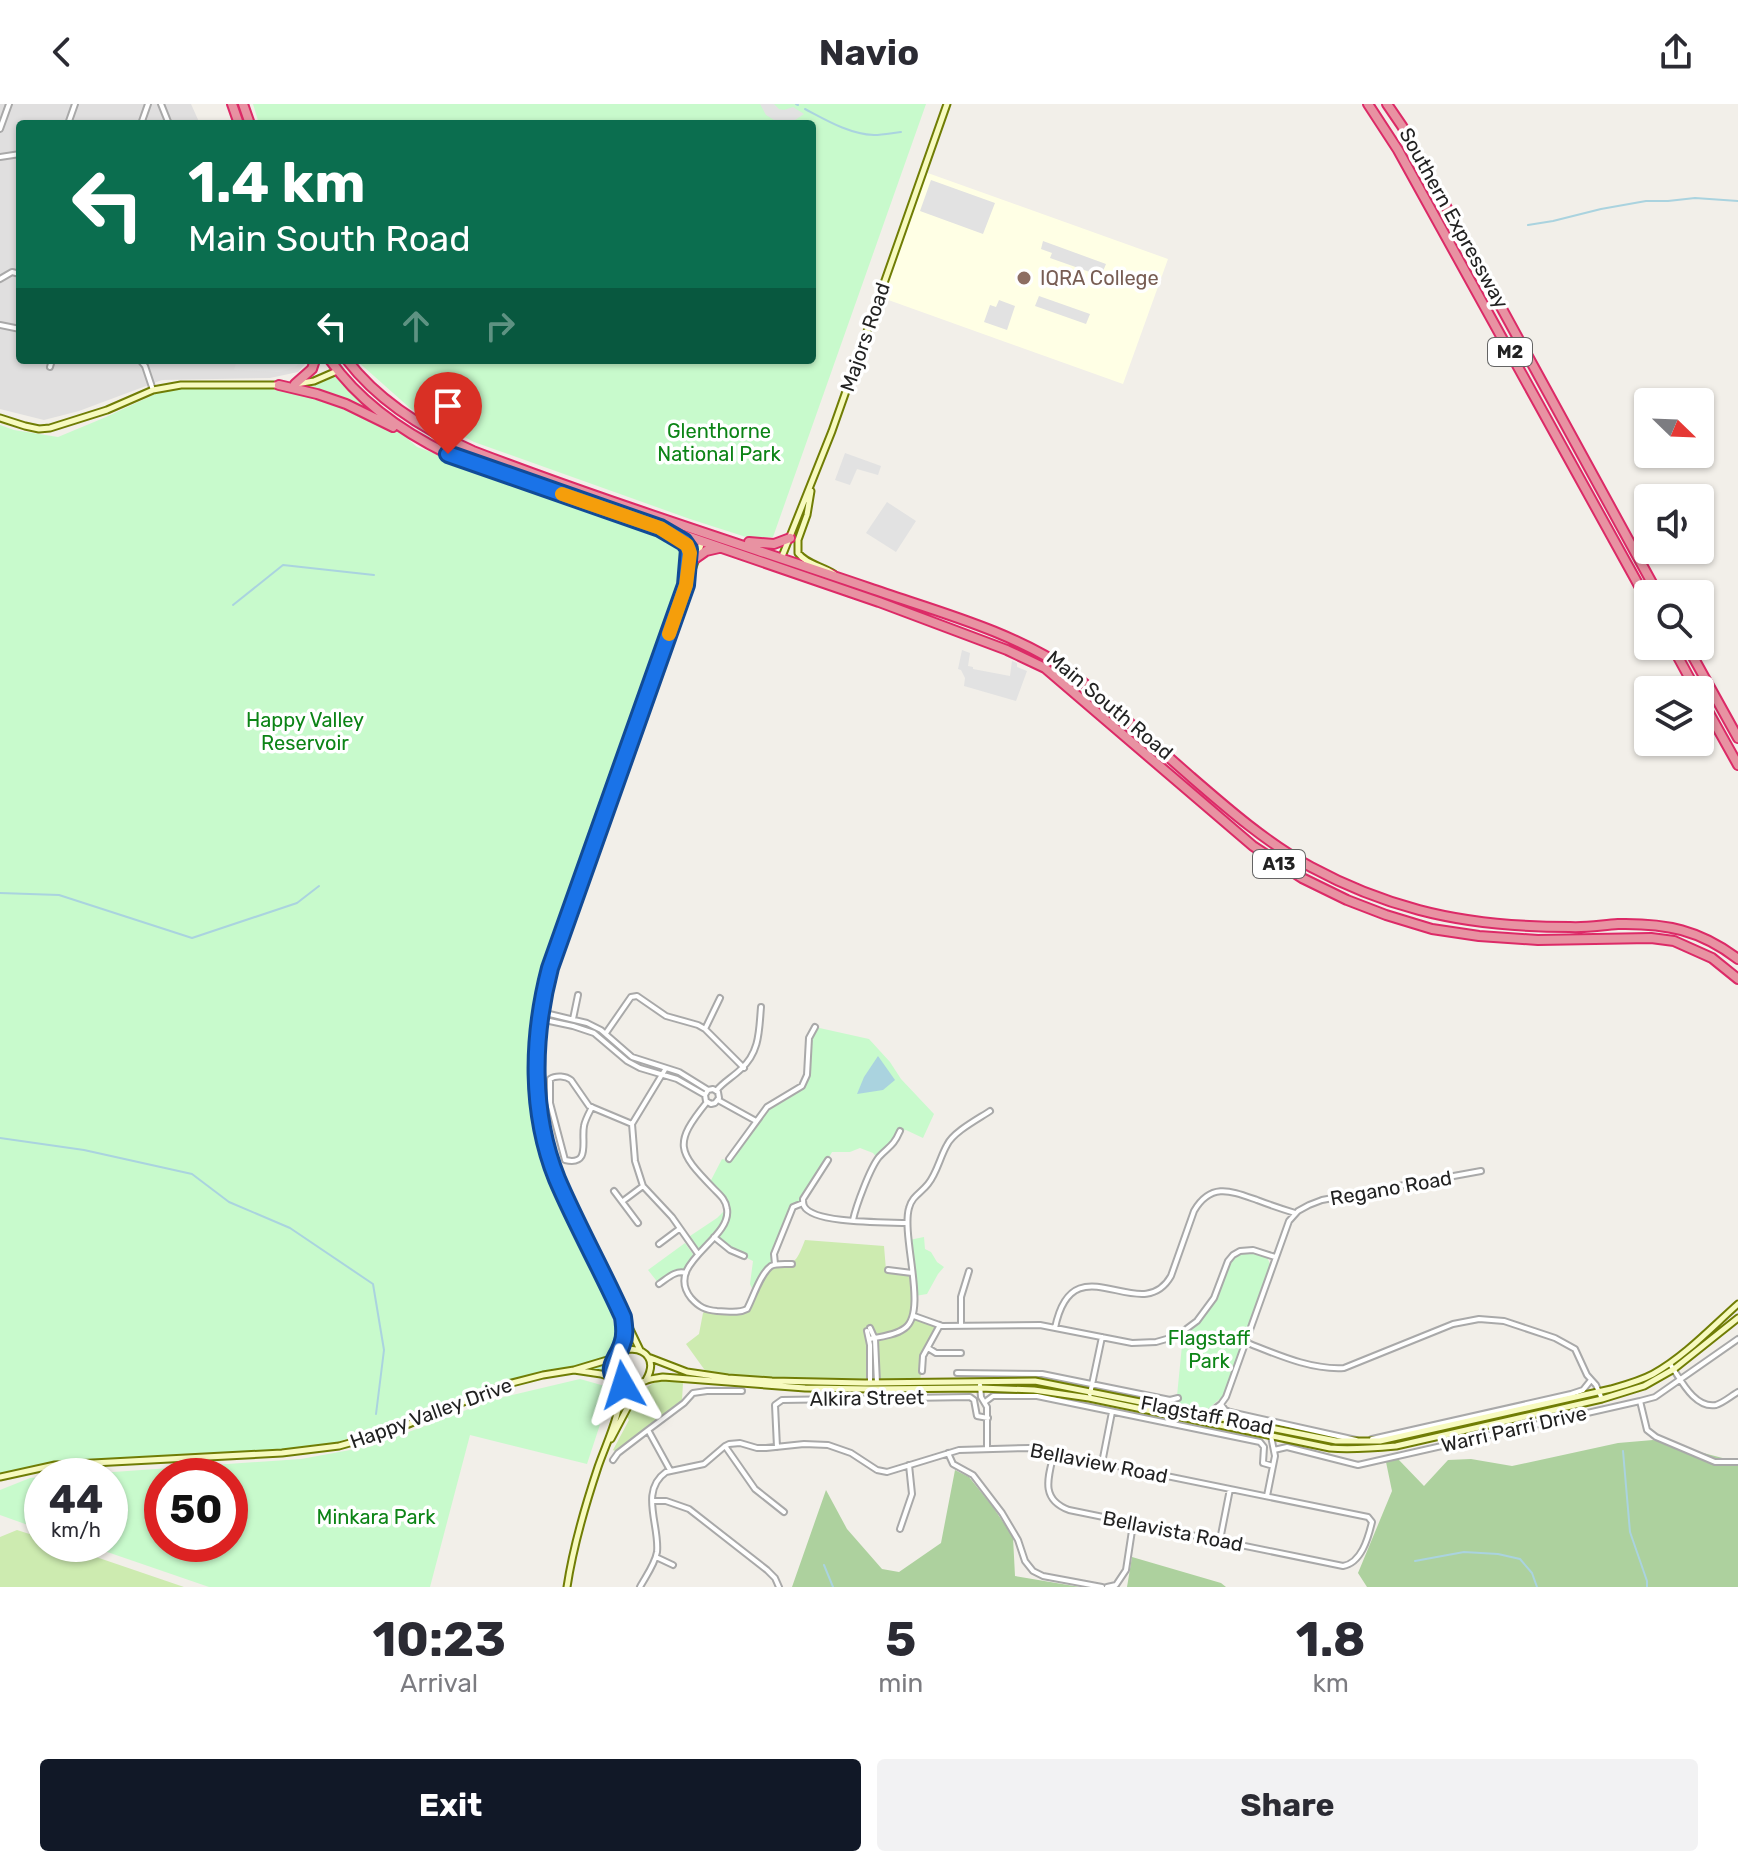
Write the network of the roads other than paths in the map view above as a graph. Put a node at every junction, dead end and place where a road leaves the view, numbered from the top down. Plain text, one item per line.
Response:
1 (9, 104) edge
2 (947, 104) edge
3 (1368, 104) edge
4 (1387, 104) edge
5 (1, 126) edge
6 (51, 364) edge
7 (143, 364) edge
8 (314, 364) edge
9 (333, 364) edge
10 (337, 364) edge
11 (350, 364) edge
12 (50, 367) dead end
13 (337, 371) junction
14 (295, 384) junction
15 (279, 385) junction
16 (153, 390) junction
17 (0, 418) edge
18 (416, 437) junction
19 (814, 478) junction
20 (660, 528) junction
21 (706, 532) junction
22 (720, 537) junction
23 (790, 538) junction
24 (702, 542) junction
25 (720, 548) junction
26 (696, 558) junction
27 (780, 563) junction
28 (842, 579) junction
29 (1636, 580) edge
30 (1650, 580) edge
31 (686, 585) junction
32 (981, 628) junction
33 (1025, 658) junction
34 (1695, 660) edge
35 (1714, 722) edge
36 (1738, 738) edge
37 (1738, 765) edge
38 (1261, 835) junction
39 (1253, 846) junction
40 (1738, 959) edge
41 (1738, 979) edge
42 (578, 995) dead end
43 (720, 998) dead end
44 (761, 1007) dead end
45 (540, 1016) junction
46 (573, 1019) junction
47 (815, 1027) dead end
48 (705, 1029) junction
49 (604, 1035) junction
50 (666, 1068) junction
51 (744, 1068) junction
52 (664, 1074) junction
53 (716, 1091) junction
54 (706, 1093) junction
55 (718, 1100) junction
56 (707, 1102) junction
57 (592, 1107) junction
58 (990, 1111) dead end
59 (756, 1121) junction
60 (632, 1124) junction
61 (900, 1131) dead end
62 (729, 1159) dead end
63 (828, 1160) dead end
64 (1481, 1171) dead end
65 (643, 1186) junction
66 (614, 1191) dead end
67 (622, 1202) junction
68 (803, 1203) junction
69 (1295, 1213) junction
70 (853, 1220) junction
71 (638, 1223) dead end
72 (907, 1223) junction
73 (679, 1229) junction
74 (714, 1237) junction
75 (659, 1244) dead end
76 (698, 1254) junction
77 (744, 1256) dead end
78 (1275, 1257) junction
79 (775, 1264) junction
80 (792, 1264) dead end
81 (888, 1270) dead end
82 (969, 1271) dead end
83 (686, 1273) junction
84 (912, 1273) junction
85 (659, 1284) dead end
86 (1738, 1304) edge
87 (914, 1316) junction
88 (623, 1317) junction
89 (1738, 1318) edge
90 (940, 1325) junction
91 (961, 1326) junction
92 (1055, 1328) junction
93 (868, 1330) dead end
94 (1102, 1337) junction
95 (872, 1338) junction
96 (1738, 1339) edge
97 (1245, 1342) junction
98 (928, 1348) junction
99 (641, 1351) junction
100 (617, 1355) junction
101 (647, 1357) junction
102 (958, 1360) dead end
103 (960, 1366) dead end
104 (1672, 1366) junction
105 (574, 1370) junction
106 (922, 1371) dead end
107 (1681, 1379) junction
108 (1591, 1380) junction
109 (618, 1381) junction
110 (643, 1382) junction
111 (980, 1385) junction
112 (873, 1386) junction
113 (742, 1391) dead end
114 (1091, 1392) junction
115 (1599, 1392) junction
116 (1738, 1392) edge
117 (1178, 1398) dead end
118 (1602, 1399) junction
119 (1640, 1401) junction
120 (985, 1402) junction
121 (1221, 1404) junction
122 (1112, 1412) junction
123 (988, 1418) junction
124 (1210, 1420) junction
125 (1272, 1428) junction
126 (648, 1430) junction
127 (1271, 1436) junction
128 (725, 1446) junction
129 (777, 1447) junction
130 (987, 1449) junction
131 (1274, 1450) junction
132 (948, 1453) junction
133 (1054, 1453) junction
134 (613, 1460) dead end
135 (600, 1462) junction
136 (1738, 1462) edge
137 (1102, 1463) junction
138 (909, 1465) junction
139 (1273, 1466) junction
140 (671, 1471) junction
141 (0, 1477) edge
142 (1230, 1489) junction
143 (1267, 1496) junction
144 (653, 1501) junction
145 (784, 1512) dead end
146 (1133, 1523) junction
147 (900, 1529) dead end
148 (1220, 1540) junction
149 (656, 1557) junction
150 (673, 1565) dead end
151 (1343, 1566) joint
152 (567, 1587) edge
153 (640, 1587) edge
154 (779, 1587) edge
155 (1105, 1587) edge

1 - 5 street
2 - 19 main road, Majors Road
3 - 29 highway, Southern Expressway / M2
4 - 30 highway, Southern Expressway / M2
6 - 12 street
7 - 16 street
8 - 14 highway
9 - 13 highway, Main South Road / A13
10 - 13 highway
11 - 13 highway
11 - 21 highway, Main South Road / A13
13 - 14 main road
13 - 18 highway, Main South Road / A13
14 - 15 main road
15 - 16 main road
15 - 18 highway
16 - 17 main road
18 - 20 highway, Main South Road / A13
19 - 23 main road, Majors Road
19 - 28 main road, A13
20 - 24 highway, Main South Road / A13
20 - 31 main road, A13
21 - 22 highway, Main South Road / A13
21 - 24 highway
22 - 23 highway, A13
22 - 27 highway, Main South Road / A13
23 - 27 main road, Majors Road
24 - 25 highway, Main South Road / A13
24 - 26 main road
25 - 26 highway
25 - 27 highway, Main South Road / A13
26 - 31 main road
27 - 28 highway, Main South Road / A13
27 - 33 highway, Main South Road / A13
28 - 32 highway, Main South Road / A13
31 - 45 main road
32 - 33 highway
32 - 38 highway, Main South Road / A13
33 - 39 highway, Main South Road / A13
34 - 36 highway
35 - 37 highway
38 - 39 highway
38 - 40 highway, Main South Road / A13
39 - 41 highway, Main South Road / A13
42 - 46 street
43 - 48 street
44 - 51 street
45 - 46 street
45 - 49 street
45 - 88 main road
46 - 49 street
47 - 59 street
48 - 49 street
48 - 51 street
49 - 50 street
49 - 52 street
50 - 52 street
50 - 54 street
51 - 53 street
52 - 54 street
52 - 60 street
53 - 54 street
53 - 55 street
54 - 56 street
55 - 56 street
55 - 59 street
56 - 74 street
57 - 57 street
57 - 60 street
58 - 72 street
59 - 62 street
60 - 65 street
61 - 70 street
63 - 68 street
64 - 69 street, Regano Road
65 - 67 street
65 - 73 street
66 - 67 street
67 - 71 street
68 - 70 street
68 - 79 street
69 - 78 street
69 - 92 street
70 - 72 street
72 - 84 street
73 - 75 street
73 - 76 street
74 - 76 street
74 - 77 street
76 - 83 street
78 - 94 street
78 - 97 street
79 - 80 street
79 - 83 street
81 - 84 street
82 - 91 street
83 - 85 street
84 - 87 street
86 - 104 main road, Flagstaff Road
87 - 90 street
87 - 95 street
88 - 99 main road
88 - 100 main road
89 - 104 main road, Flagstaff Road
90 - 91 street
90 - 98 street
91 - 92 street
92 - 94 street
93 - 95 street
94 - 114 street
95 - 112 street
96 - 107 street, Warri Parri Drive
97 - 108 street
97 - 121 street
98 - 102 street
98 - 106 street
99 - 100 main road
99 - 101 main road
100 - 105 main road, Happy Valley Drive
100 - 109 main road
101 - 110 main road
101 - 112 main road, Flagstaff Road
103 - 114 street
104 - 107 street
104 - 115 main road, Flagstaff Road
104 - 118 main road, Flagstaff Road
105 - 109 main road, Happy Valley Drive
105 - 141 main road, Happy Valley Drive
107 - 116 street
107 - 119 street, Warri Parri Drive
108 - 115 street
108 - 121 street
109 - 110 main road
109 - 135 main road
110 - 112 main road, Flagstaff Road
110 - 135 main road
111 - 112 main road, Flagstaff Road
111 - 114 main road, Flagstaff Road
111 - 120 street
113 - 126 street
114 - 117 street
114 - 124 main road, Flagstaff Road
115 - 118 street
115 - 125 main road, Flagstaff Road
118 - 127 main road, Flagstaff Road
119 - 131 street, Warri Parri Drive
119 - 136 street
120 - 122 street, Flagstaff Road
120 - 123 street
121 - 124 street
122 - 137 street
122 - 139 street, Flagstaff Road
123 - 129 street, Alkira Street
123 - 130 street
124 - 125 main road, Flagstaff Road
124 - 127 main road, Flagstaff Road
125 - 127 street
126 - 134 street
126 - 140 street
127 - 131 street
128 - 129 street, Bellaview Road
128 - 140 street
128 - 145 street
129 - 138 street, Bellaview Road
130 - 132 street, Bellaview Road
130 - 133 street, Bellaview Road
131 - 139 street
132 - 138 street, Bellaview Road
132 - 155 street
133 - 137 street, Bellaview Road
133 - 146 street, Bellavista Road
135 - 152 main road
137 - 142 street, Bellaview Road
138 - 147 street
139 - 143 street
140 - 144 street
142 - 143 street, Bellaview Road
142 - 148 street
143 - 151 street, Bellaview Road
144 - 149 street
144 - 154 street
146 - 148 street, Bellavista Road
146 - 155 street
148 - 151 street, Bellavista Road
149 - 150 street
149 - 153 street

